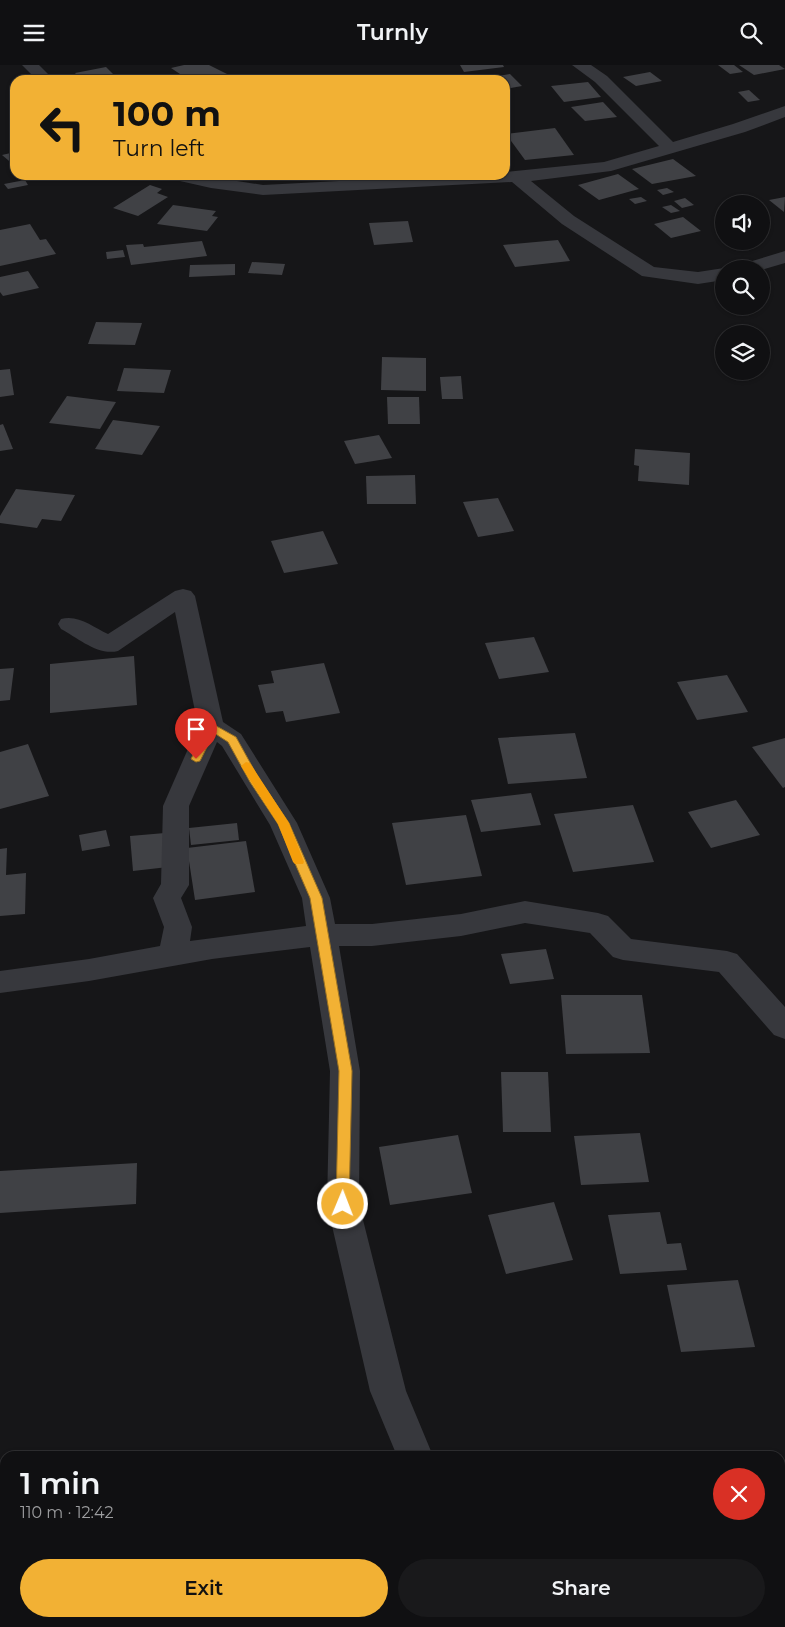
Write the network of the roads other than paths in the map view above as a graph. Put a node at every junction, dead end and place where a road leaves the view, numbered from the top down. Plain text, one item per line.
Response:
1 (30, 65) edge
2 (580, 65) edge
3 (41, 75) edge
4 (785, 111) edge
5 (671, 149) junction
6 (510, 177) edge
7 (516, 177) junction
8 (198, 180) edge
9 (462, 180) edge
10 (785, 257) edge
11 (770, 262) edge
12 (715, 275) edge
13 (70, 624) dead end
14 (211, 727) junction
15 (323, 935) junction
16 (173, 955) junction
17 (0, 981) edge
18 (785, 1027) edge
19 (413, 1451) edge

1 - 3 street
2 - 5 street
4 - 5 street
5 - 7 street
6 - 7 street
7 - 12 street
8 - 9 street
10 - 11 street
13 - 14 street
14 - 15 street
14 - 16 street
15 - 16 street
15 - 18 street
15 - 19 street
16 - 17 street

